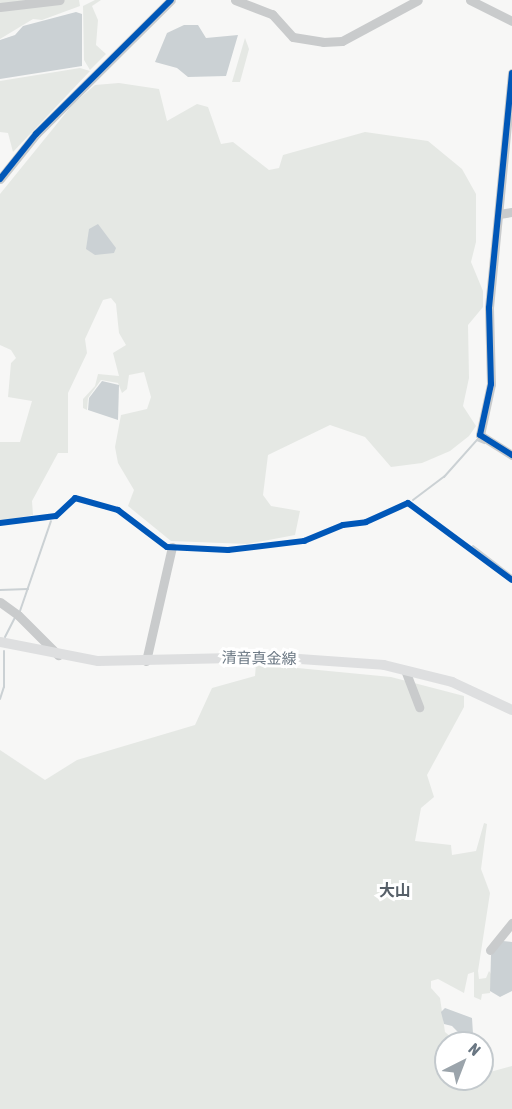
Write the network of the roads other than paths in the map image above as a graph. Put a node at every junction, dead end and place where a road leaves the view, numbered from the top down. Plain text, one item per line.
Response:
1 (60, 0) edge
2 (171, 0) edge
3 (235, 0) edge
4 (418, 0) edge
5 (470, 0) edge
6 (0, 7) edge
7 (512, 21) edge
8 (512, 73) edge
9 (0, 179) edge
10 (512, 212) edge
11 (499, 214) junction
12 (512, 455) edge
13 (172, 548) dead end
14 (0, 602) edge
15 (0, 642) edge
16 (60, 656) junction
17 (146, 661) junction
18 (405, 670) junction
19 (419, 707) dead end
20 (512, 710) edge
21 (512, 922) edge
22 (508, 934) edge
23 (490, 950) dead end

1 - 6 street
2 - 9 street
3 - 4 street
5 - 7 street
8 - 11 street
10 - 11 street
11 - 12 street
13 - 17 street
14 - 16 street
15 - 16 main road, 清音真金線
16 - 17 main road, 清音真金線
17 - 18 main road, 清音真金線
18 - 19 street
18 - 20 main road, 清音真金線
21 - 22 street
22 - 23 street

